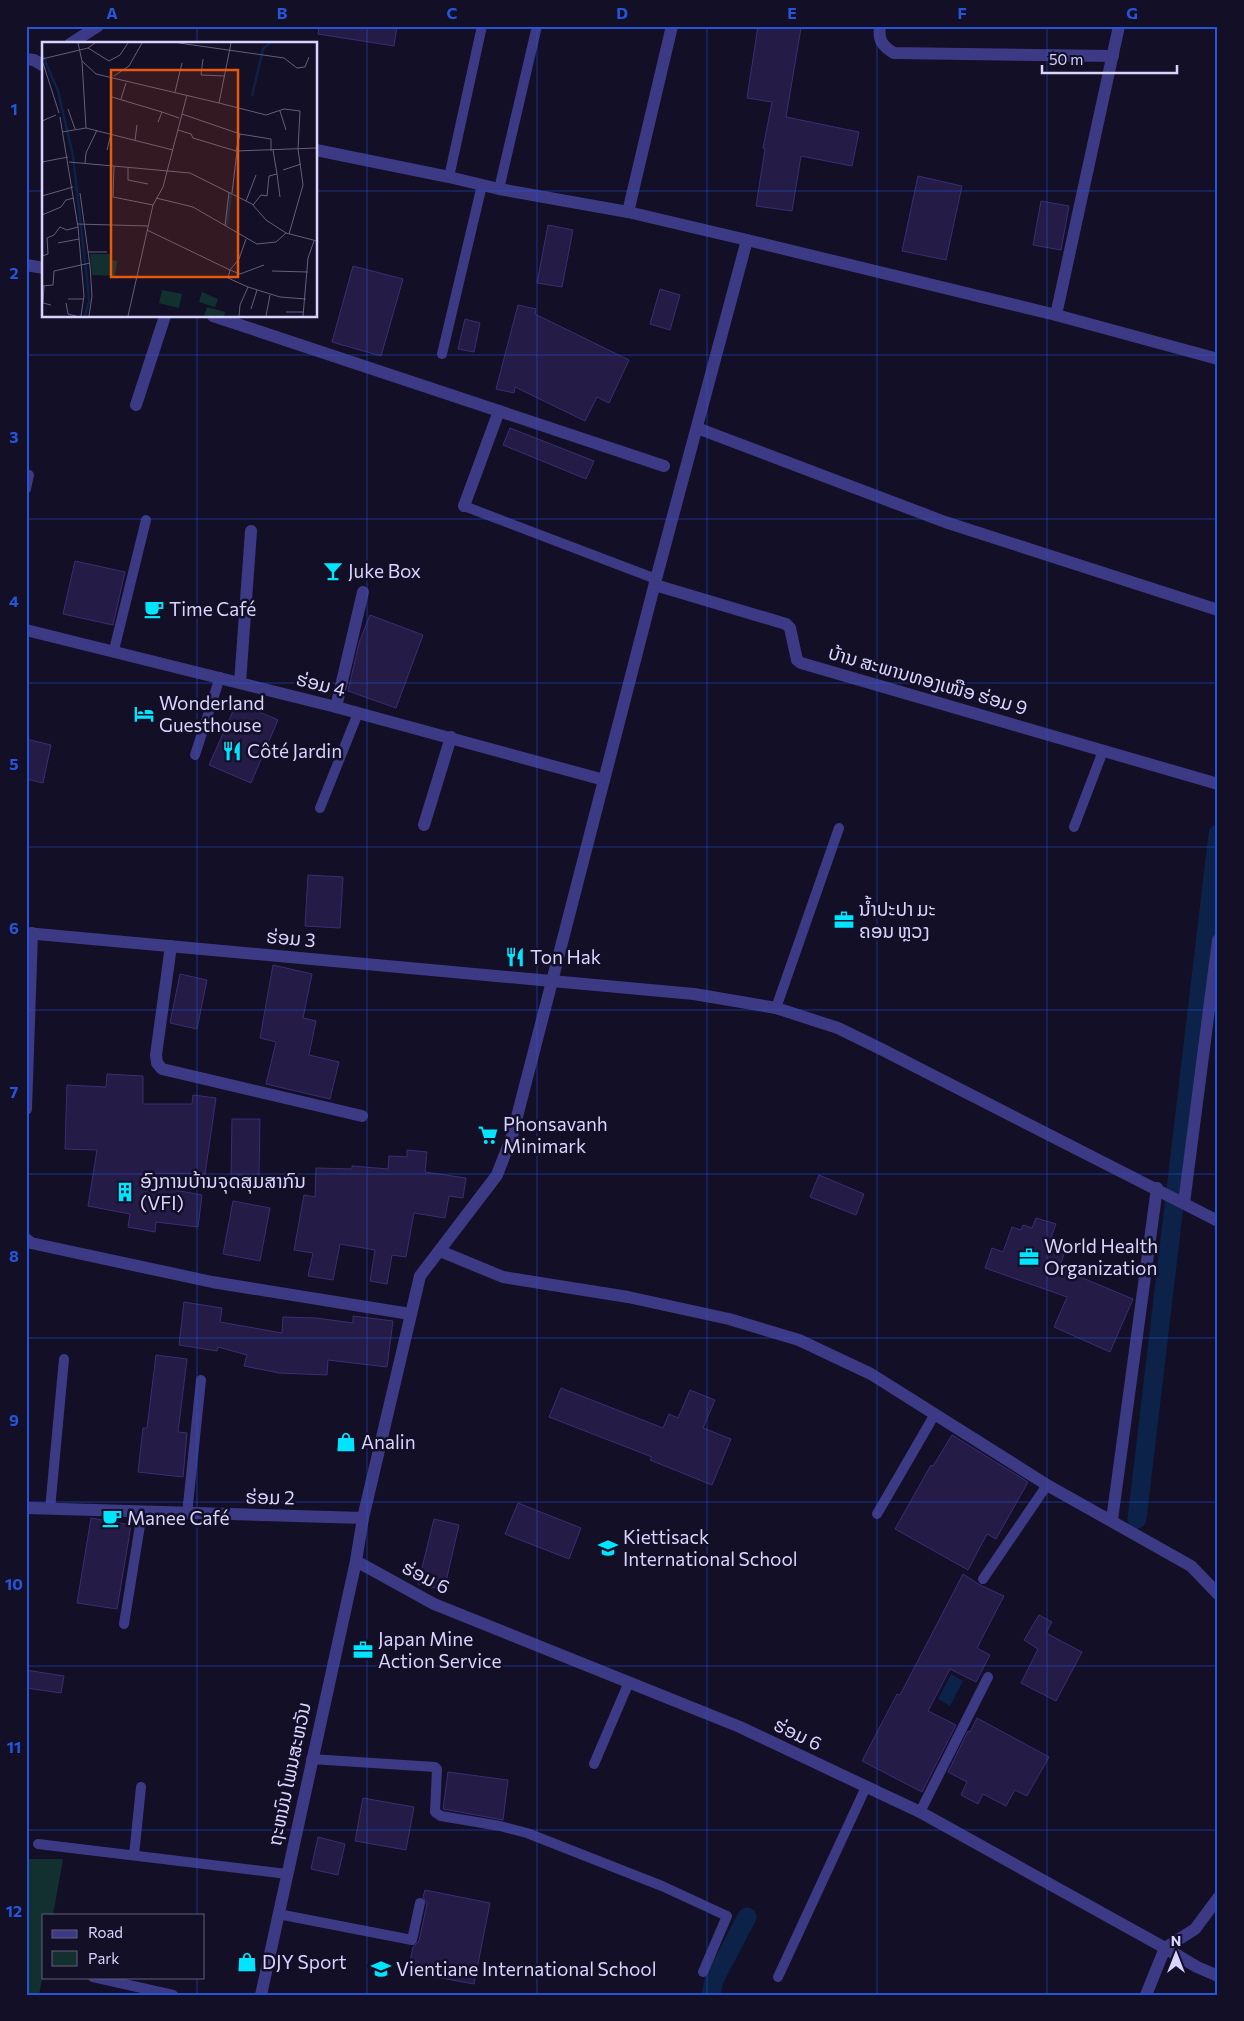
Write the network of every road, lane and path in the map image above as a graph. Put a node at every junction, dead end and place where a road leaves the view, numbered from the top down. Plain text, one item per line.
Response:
1 (98, 26) edge
2 (482, 26) edge
3 (537, 26) edge
4 (672, 26) edge
5 (880, 26) edge
6 (1119, 26) edge
7 (73, 42) edge
8 (1113, 56) junction
9 (318, 150) edge
10 (450, 177) junction
11 (482, 185) junction
12 (499, 190) junction
13 (628, 212) junction
14 (747, 240) junction
15 (26, 265) edge
16 (42, 268) edge
17 (1056, 315) junction
18 (163, 318) edge
19 (219, 318) edge
20 (442, 354) dead end
21 (1218, 358) edge
22 (136, 405) dead end
23 (499, 411) junction
24 (697, 428) junction
25 (664, 466) dead end
26 (29, 476) dead end
27 (26, 489) edge
28 (464, 506) joint
29 (146, 520) dead end
30 (251, 530) dead end
31 (655, 582) junction
32 (363, 592) dead end
33 (1218, 610) edge
34 (26, 630) edge
35 (114, 650) junction
36 (220, 677) junction
37 (240, 683) junction
38 (336, 707) junction
39 (358, 713) junction
40 (451, 737) junction
41 (1103, 751) junction
42 (195, 756) dead end
43 (604, 780) junction
44 (1218, 784) edge
45 (320, 808) dead end
46 (424, 824) dead end
47 (1074, 827) dead end
48 (839, 828) dead end
49 (29, 933) edge
50 (1218, 940) edge
51 (171, 946) junction
52 (552, 981) junction
53 (776, 1008) junction
54 (26, 1109) edge
55 (362, 1116) dead end
56 (1158, 1188) junction
57 (1184, 1203) junction
58 (1218, 1221) edge
59 (28, 1242) edge
60 (440, 1251) junction
61 (410, 1314) junction
62 (64, 1359) dead end
63 (200, 1380) dead end
64 (935, 1414) junction
65 (1047, 1484) junction
66 (26, 1508) edge
67 (50, 1509) junction
68 (142, 1512) junction
69 (187, 1514) junction
70 (877, 1514) dead end
71 (364, 1518) junction
72 (1112, 1520) junction
73 (356, 1561) junction
74 (983, 1580) dead end
75 (1218, 1594) edge
76 (124, 1624) dead end
77 (988, 1677) dead end
78 (629, 1682) junction
79 (311, 1759) junction
80 (594, 1764) dead end
81 (141, 1787) dead end
82 (866, 1788) junction
83 (920, 1812) junction
84 (38, 1844) dead end
85 (134, 1855) junction
86 (286, 1874) junction
87 (1218, 1898) edge
88 (420, 1903) dead end
89 (278, 1914) junction
90 (1165, 1948) junction
91 (703, 1972) dead end
92 (1218, 1976) edge
93 (778, 1977) dead end
94 (97, 1978) edge
95 (172, 1995) edge
96 (261, 1995) edge
97 (1146, 1995) edge

1 - 7 street
2 - 10 lane
3 - 12 lane
4 - 13 street
5 - 8 street
6 - 8 street
8 - 17 street
9 - 10 street
10 - 11 street
11 - 12 street
11 - 20 lane
12 - 13 street
13 - 14 street
14 - 17 street
14 - 24 street, ຖະຫນົນ ໂພນສະຫວັນ
15 - 16 street
17 - 21 street
18 - 22 street
19 - 23 street
23 - 25 street
23 - 28 street
24 - 31 street, ຖະຫນົນ ໂພນສະຫວັນ
24 - 33 street
26 - 27 lane
28 - 31 lane
29 - 35 lane
30 - 37 street
31 - 41 street, ບ້ານ ສະພານທອງເໜືອ ຮ່ອມ 9
31 - 43 street, ຖະຫນົນ ໂພນສະຫວັນ
32 - 38 street
34 - 35 street, ຮ່ອມ 4
35 - 36 street, ຮ່ອມ 4
36 - 37 street, ຮ່ອມ 4
36 - 42 lane
37 - 38 street, ຮ່ອມ 4
38 - 39 street, ຮ່ອມ 4
39 - 40 street, ຮ່ອມ 4
39 - 45 lane
40 - 43 street, ຮ່ອມ 4
40 - 46 street
41 - 44 street, ບ້ານ ສະພານທອງເໜືອ ຮ່ອມ 9
41 - 47 lane
43 - 52 street, ຖະຫນົນ ໂພນສະຫວັນ
48 - 53 lane
49 - 51 street, ຮ່ອມ 3
49 - 54 street
50 - 57 street
51 - 52 street, ຮ່ອມ 3
51 - 55 street
52 - 53 street, ຮ່ອມ 3
52 - 60 street, ຖະຫນົນ ໂພນສະຫວັນ
53 - 56 street, ຮ່ອມ 3
56 - 57 street, ຮ່ອມ 3
56 - 72 street
57 - 58 street, ຮ່ອມ 3
59 - 61 street
60 - 61 street, ຖະຫນົນ ໂພນສະຫວັນ
60 - 64 street
61 - 71 street, ຖະຫນົນ ໂພນສະຫວັນ
62 - 67 lane
63 - 69 lane
64 - 65 street
64 - 70 lane
65 - 72 street
65 - 74 lane
66 - 67 street, ຮ່ອມ 2
67 - 68 street, ຮ່ອມ 2
68 - 69 street, ຮ່ອມ 2
68 - 76 lane
69 - 71 street, ຮ່ອມ 2
71 - 73 street, ຖະຫນົນ ໂພນສະຫວັນ
72 - 75 street
73 - 78 street, ຮ່ອມ 6
73 - 79 street, ຖະຫນົນ ໂພນສະຫວັນ
77 - 83 lane
78 - 80 lane
78 - 82 street, ຮ່ອມ 6
79 - 86 street, ຖະຫນົນ ໂພນສະຫວັນ
79 - 91 lane
81 - 85 lane
82 - 83 street, ຮ່ອມ 6
82 - 93 lane
83 - 90 street, ຮ່ອມ 6
84 - 85 lane
85 - 86 lane
86 - 89 street, ຖະຫນົນ ໂພນສະຫວັນ
87 - 90 street
88 - 89 lane
89 - 96 street, ຖະຫນົນ ໂພນສະຫວັນ
90 - 92 street, ຮ່ອມ 6
90 - 97 street
94 - 95 lane

